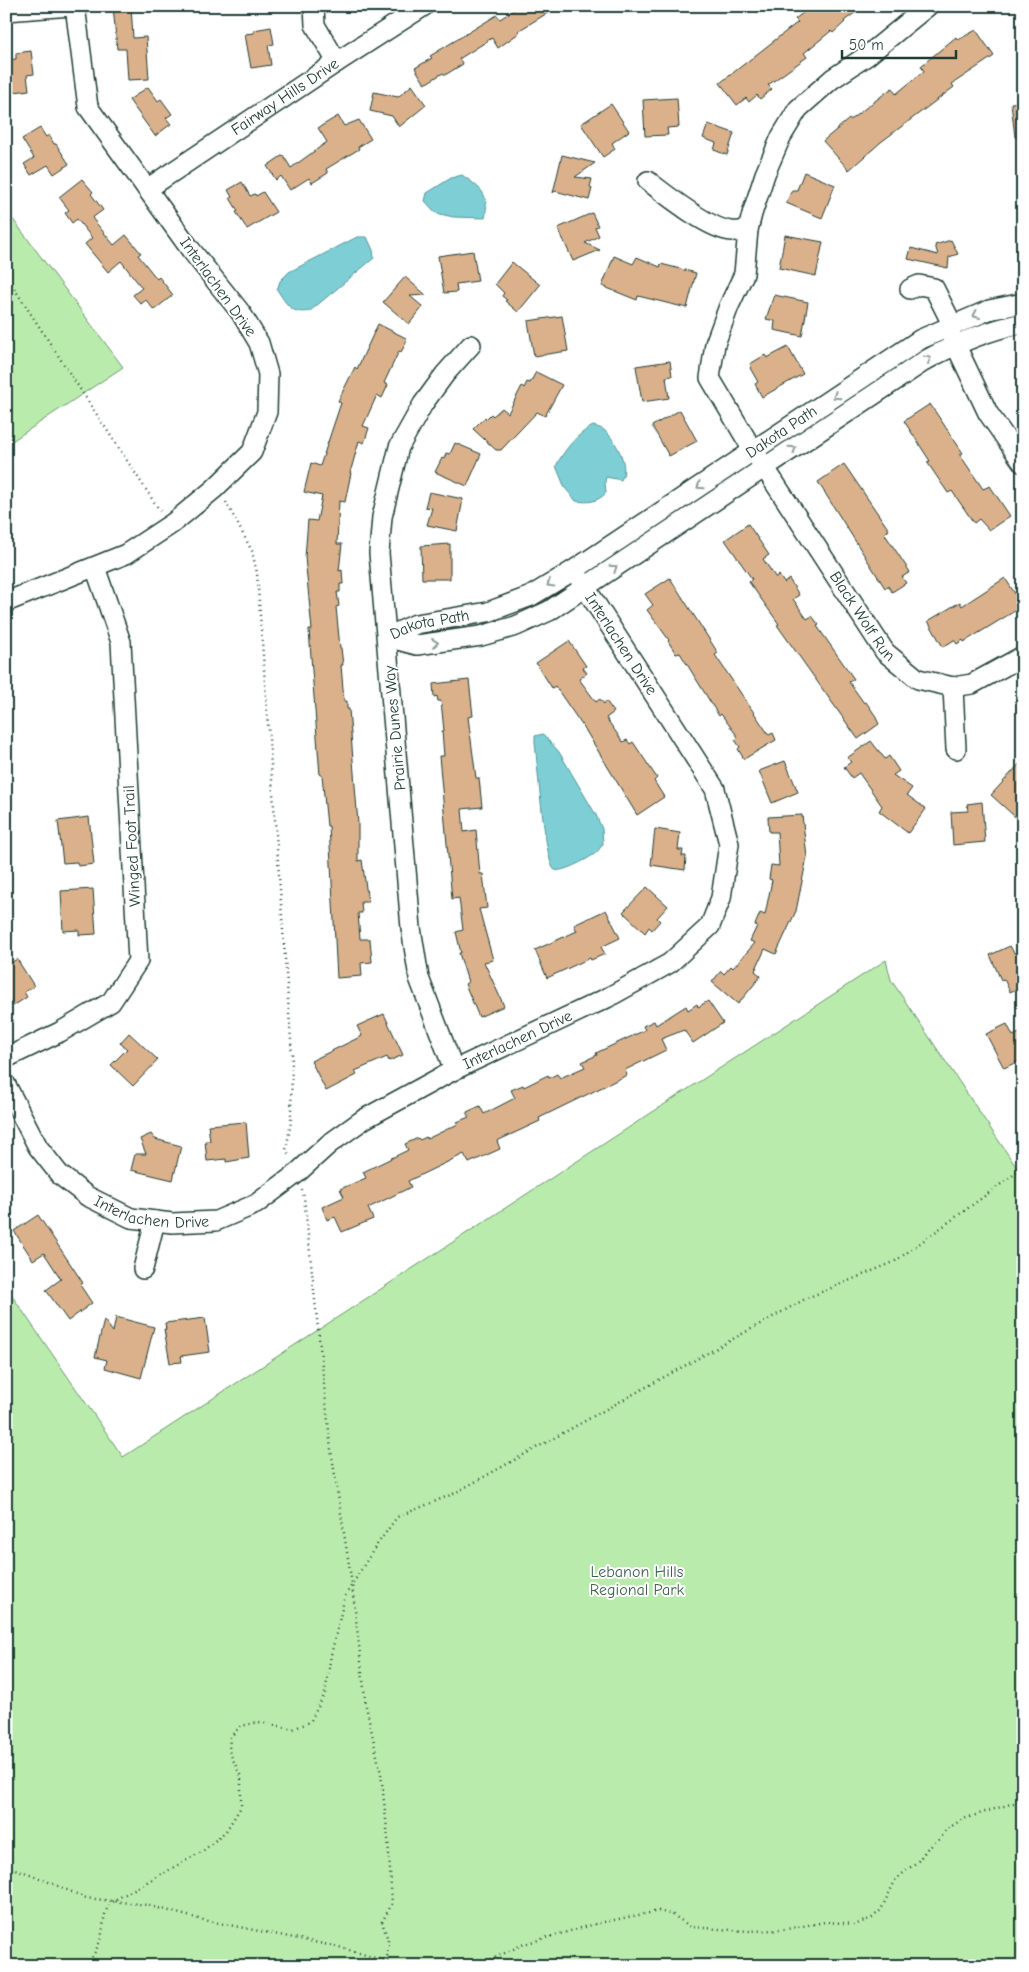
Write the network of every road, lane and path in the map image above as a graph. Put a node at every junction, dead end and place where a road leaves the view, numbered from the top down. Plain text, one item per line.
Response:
1 (71, 6) edge
2 (75, 6) edge
3 (314, 6) edge
4 (424, 6) edge
5 (928, 6) edge
6 (6, 12) edge
7 (337, 62) junction
8 (648, 181) dead end
9 (148, 189) junction
10 (748, 230) junction
11 (6, 276) edge
12 (910, 289) dead end
13 (1023, 302) edge
14 (1023, 323) edge
15 (952, 332) junction
16 (471, 345) dead end
17 (754, 450) junction
18 (1023, 463) edge
19 (765, 467) junction
20 (217, 486) junction
21 (169, 526) junction
22 (95, 567) junction
23 (574, 570) junction
24 (584, 588) junction
25 (6, 602) edge
26 (387, 637) junction
27 (1023, 656) edge
28 (953, 687) junction
29 (956, 749) dead end
30 (6, 1058) edge
31 (454, 1070) junction
32 (6, 1085) edge
33 (1023, 1168) edge
34 (296, 1174) junction
35 (155, 1221) junction
36 (143, 1269) dead end
37 (352, 1584) junction
38 (1023, 1800) edge
39 (6, 1866) edge
40 (110, 1902) junction
41 (386, 1961) junction
42 (87, 1966) edge
43 (402, 1966) edge
44 (477, 1966) edge

1 - 6 street
2 - 9 street, Interlachen Drive
3 - 7 street
4 - 7 street, Fairway Hills Drive
5 - 10 street, Black Wolf Run
7 - 9 street, Fairway Hills Drive
8 - 10 street
9 - 20 street, Interlachen Drive
10 - 17 street, Black Wolf Run
11 - 21 path
12 - 15 street
13 -> 15 street, Dakota Path
14 - 15 street, Dakota Path
15 -> 17 street, Dakota Path
15 - 18 street
19 -> 15 street, Dakota Path
16 - 26 street, Prairie Dunes Way
17 - 19 street, Black Wolf Run
17 -> 23 street, Dakota Path
24 -> 19 street, Dakota Path
19 - 28 street, Black Wolf Run
20 - 21 street, Interlachen Drive
20 - 34 path
21 - 22 street, Interlachen Drive
22 - 25 street, Interlachen Drive
22 - 30 street, Winged Foot Trail
23 - 24 street, Interlachen Drive
23 -> 26 street, Dakota Path
26 -> 24 street, Dakota Path
24 - 31 street, Interlachen Drive
26 - 31 street, Prairie Dunes Way
27 - 28 street, Black Wolf Run
28 - 29 street
31 - 34 street, Interlachen Drive
32 - 35 street, Interlachen Drive
33 - 37 path
34 - 35 street, Interlachen Drive
34 - 37 path
35 - 36 street
37 - 40 path
37 - 41 path
38 - 44 path
39 - 40 path
40 - 41 path
40 - 42 path
41 - 43 path

